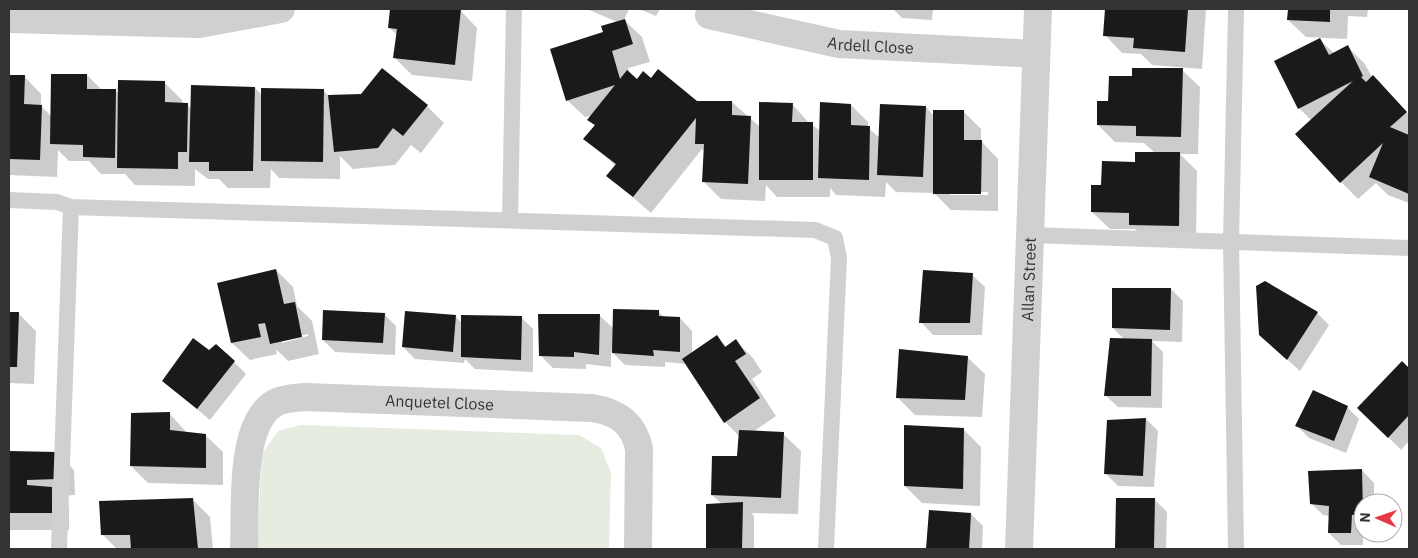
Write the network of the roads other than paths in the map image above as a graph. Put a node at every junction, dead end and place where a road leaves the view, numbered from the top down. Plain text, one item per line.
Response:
1 (281, 9) edge
2 (514, 9) edge
3 (1038, 9) edge
4 (1236, 9) edge
5 (709, 15) dead end
6 (9, 19) edge
7 (1036, 54) junction
8 (9, 200) edge
9 (71, 207) junction
10 (510, 220) junction
11 (1029, 236) junction
12 (1231, 241) junction
13 (1409, 248) edge
14 (59, 549) edge
15 (244, 549) edge
16 (638, 549) edge
17 (826, 549) edge
18 (1019, 549) edge
19 (1236, 549) edge

1 - 6 street
2 - 10 lane
3 - 7 street, Allan Street
4 - 12 lane
5 - 7 street, Ardell Close
7 - 11 street, Allan Street
8 - 9 lane
9 - 10 lane
9 - 14 lane
10 - 17 lane
11 - 12 lane
11 - 18 street, Allan Street
12 - 13 lane
12 - 19 lane
15 - 16 street, Anquetel Close

